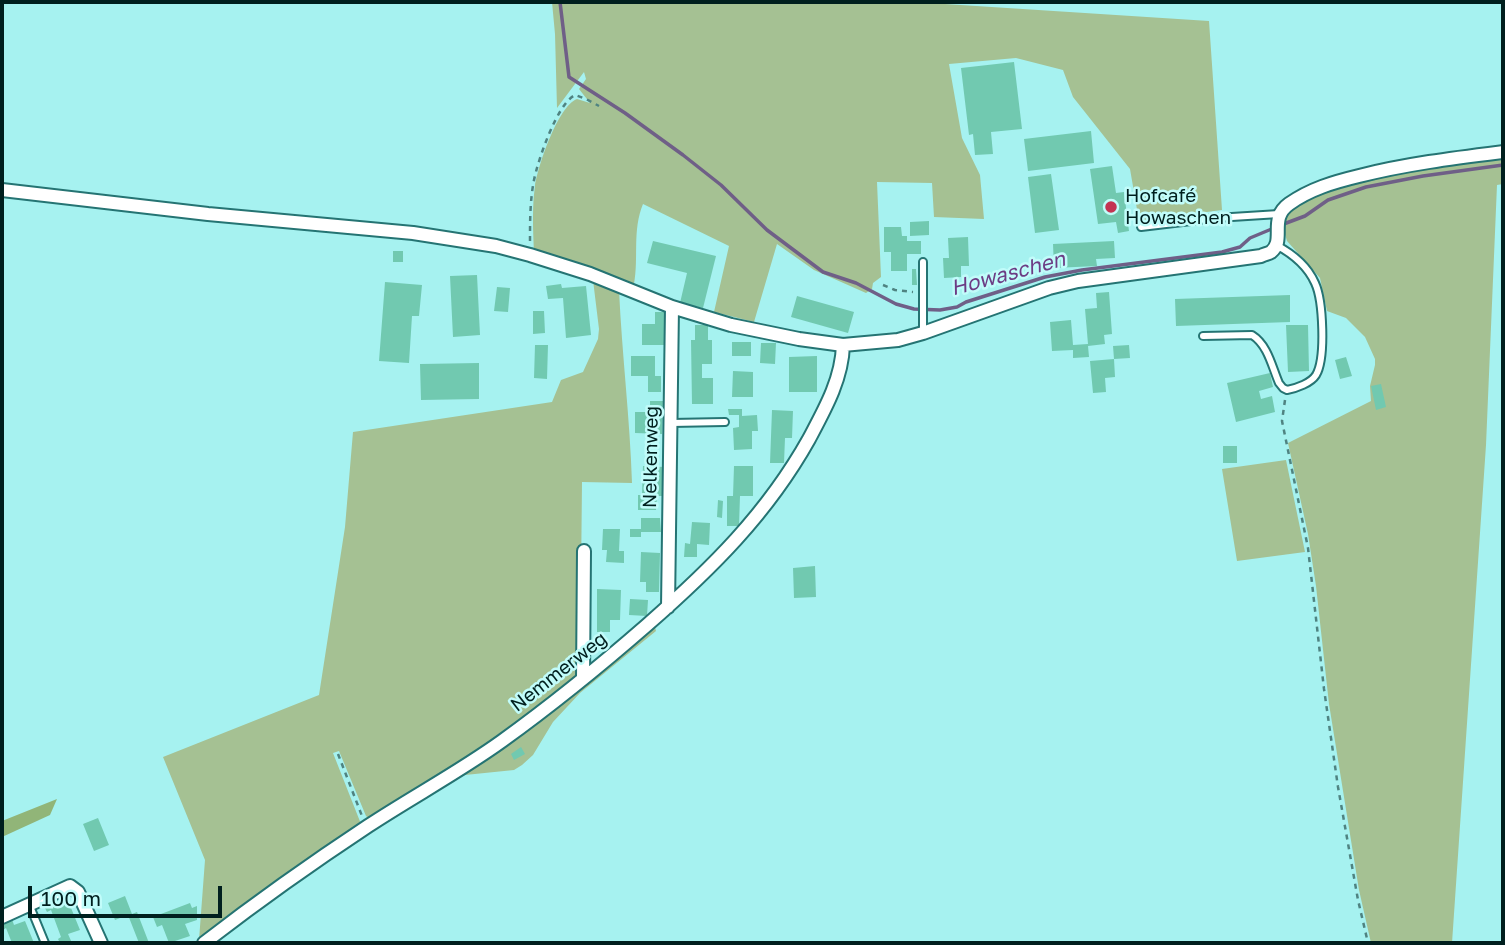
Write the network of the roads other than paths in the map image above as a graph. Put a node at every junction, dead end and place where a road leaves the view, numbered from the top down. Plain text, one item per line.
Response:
1 (1503, 152) edge
2 (2, 190) edge
3 (1278, 216) junction
4 (1141, 228) dead end
5 (1277, 240) junction
6 (923, 262) dead end
7 (673, 307) junction
8 (923, 333) junction
9 (1203, 335) dead end
10 (843, 345) junction
11 (725, 422) dead end
12 (671, 423) junction
13 (584, 551) dead end
14 (668, 607) junction
15 (583, 679) junction
16 (29, 904) junction
17 (2, 917) edge
18 (45, 943) edge
19 (101, 943) edge
20 (204, 943) edge

1 - 3 street
2 - 7 street
3 - 4 lane
3 - 5 street
5 - 8 street
5 - 9 lane
6 - 8 lane
7 - 10 street
7 - 12 street, Nelkenweg
8 - 10 street
10 - 14 street, Nemmerweg
11 - 12 lane
12 - 14 street, Nelkenweg
13 - 15 street
14 - 15 street, Nemmerweg
15 - 20 street, Nemmerweg
16 - 17 street
16 - 18 lane
16 - 19 street

